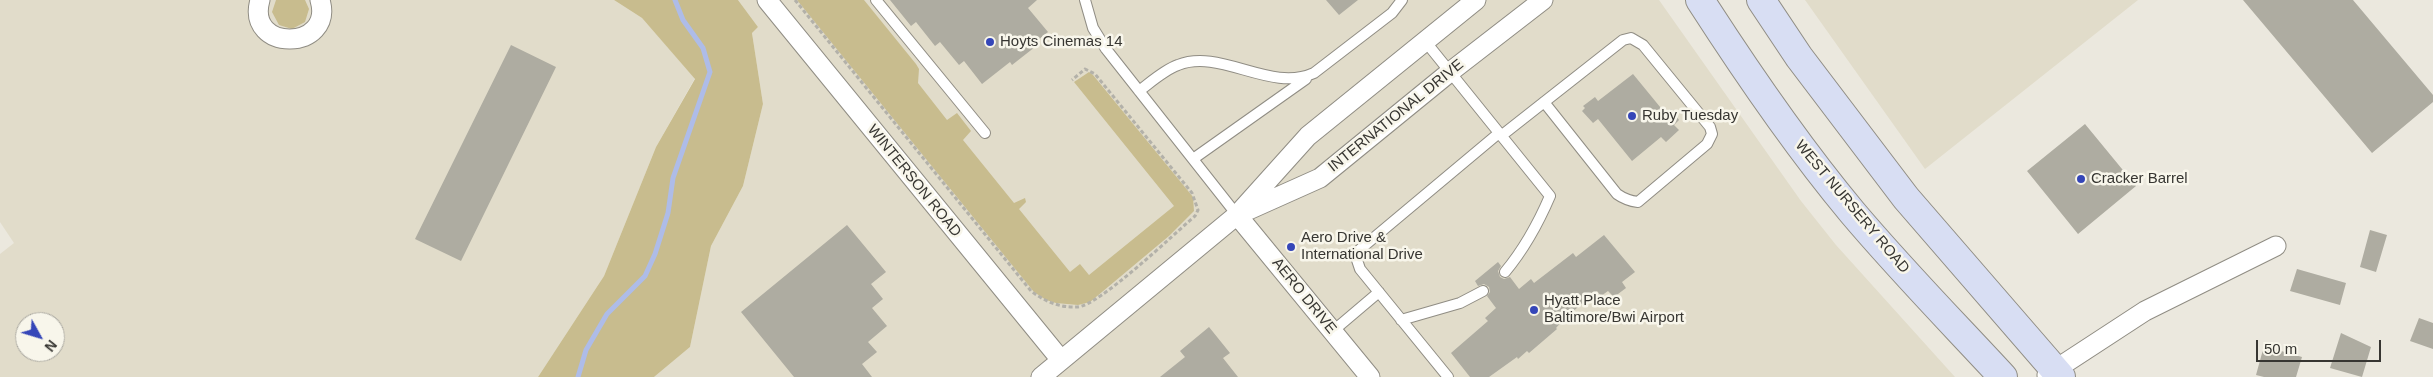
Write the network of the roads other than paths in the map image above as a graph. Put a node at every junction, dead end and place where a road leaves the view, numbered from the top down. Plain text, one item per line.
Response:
1 (260, 0) edge
2 (320, 0) edge
3 (768, 0) edge
4 (876, 0) edge
5 (1084, 0) edge
6 (1402, 0) edge
7 (1476, 0) edge
8 (1543, 0) edge
9 (1700, 0) edge
10 (1761, 0) edge
11 (1425, 41) junction
12 (1450, 72) junction
13 (1314, 73) junction
14 (1139, 91) junction
15 (1544, 102) junction
16 (985, 133) dead end
17 (1500, 134) junction
18 (1193, 159) junction
19 (1238, 215) junction
20 (2276, 246) dead end
21 (1505, 272) dead end
22 (1483, 291) dead end
23 (1379, 292) junction
24 (1401, 320) junction
25 (1333, 331) junction
26 (1061, 360) junction
27 (2053, 375) edge
28 (1041, 377) edge
29 (1370, 377) edge
30 (1448, 377) edge
31 (2002, 377) edge

1 - 2 street
3 - 26 street, WINTERSON ROAD
4 - 16 lane
5 - 14 lane
6 - 13 lane
7 - 11 street, INTERNATIONAL DRIVE
8 - 12 street, INTERNATIONAL DRIVE
9 - 31 main road, WEST NURSERY ROAD
10 - 27 main road
11 - 12 lane
11 - 19 street, INTERNATIONAL DRIVE
12 - 17 lane
12 - 19 street, INTERNATIONAL DRIVE
13 - 14 lane
13 - 18 lane
14 - 18 lane
15 - 15 lane
15 - 17 lane
17 - 21 lane
17 - 23 lane
18 - 19 lane
19 - 25 street, AERO DRIVE
19 - 26 street, INTERNATIONAL DRIVE
20 - 27 street
22 - 24 lane
23 - 24 lane
23 - 25 lane
24 - 30 lane
25 - 29 street, AERO DRIVE
26 - 28 street, INTERNATIONAL DRIVE

